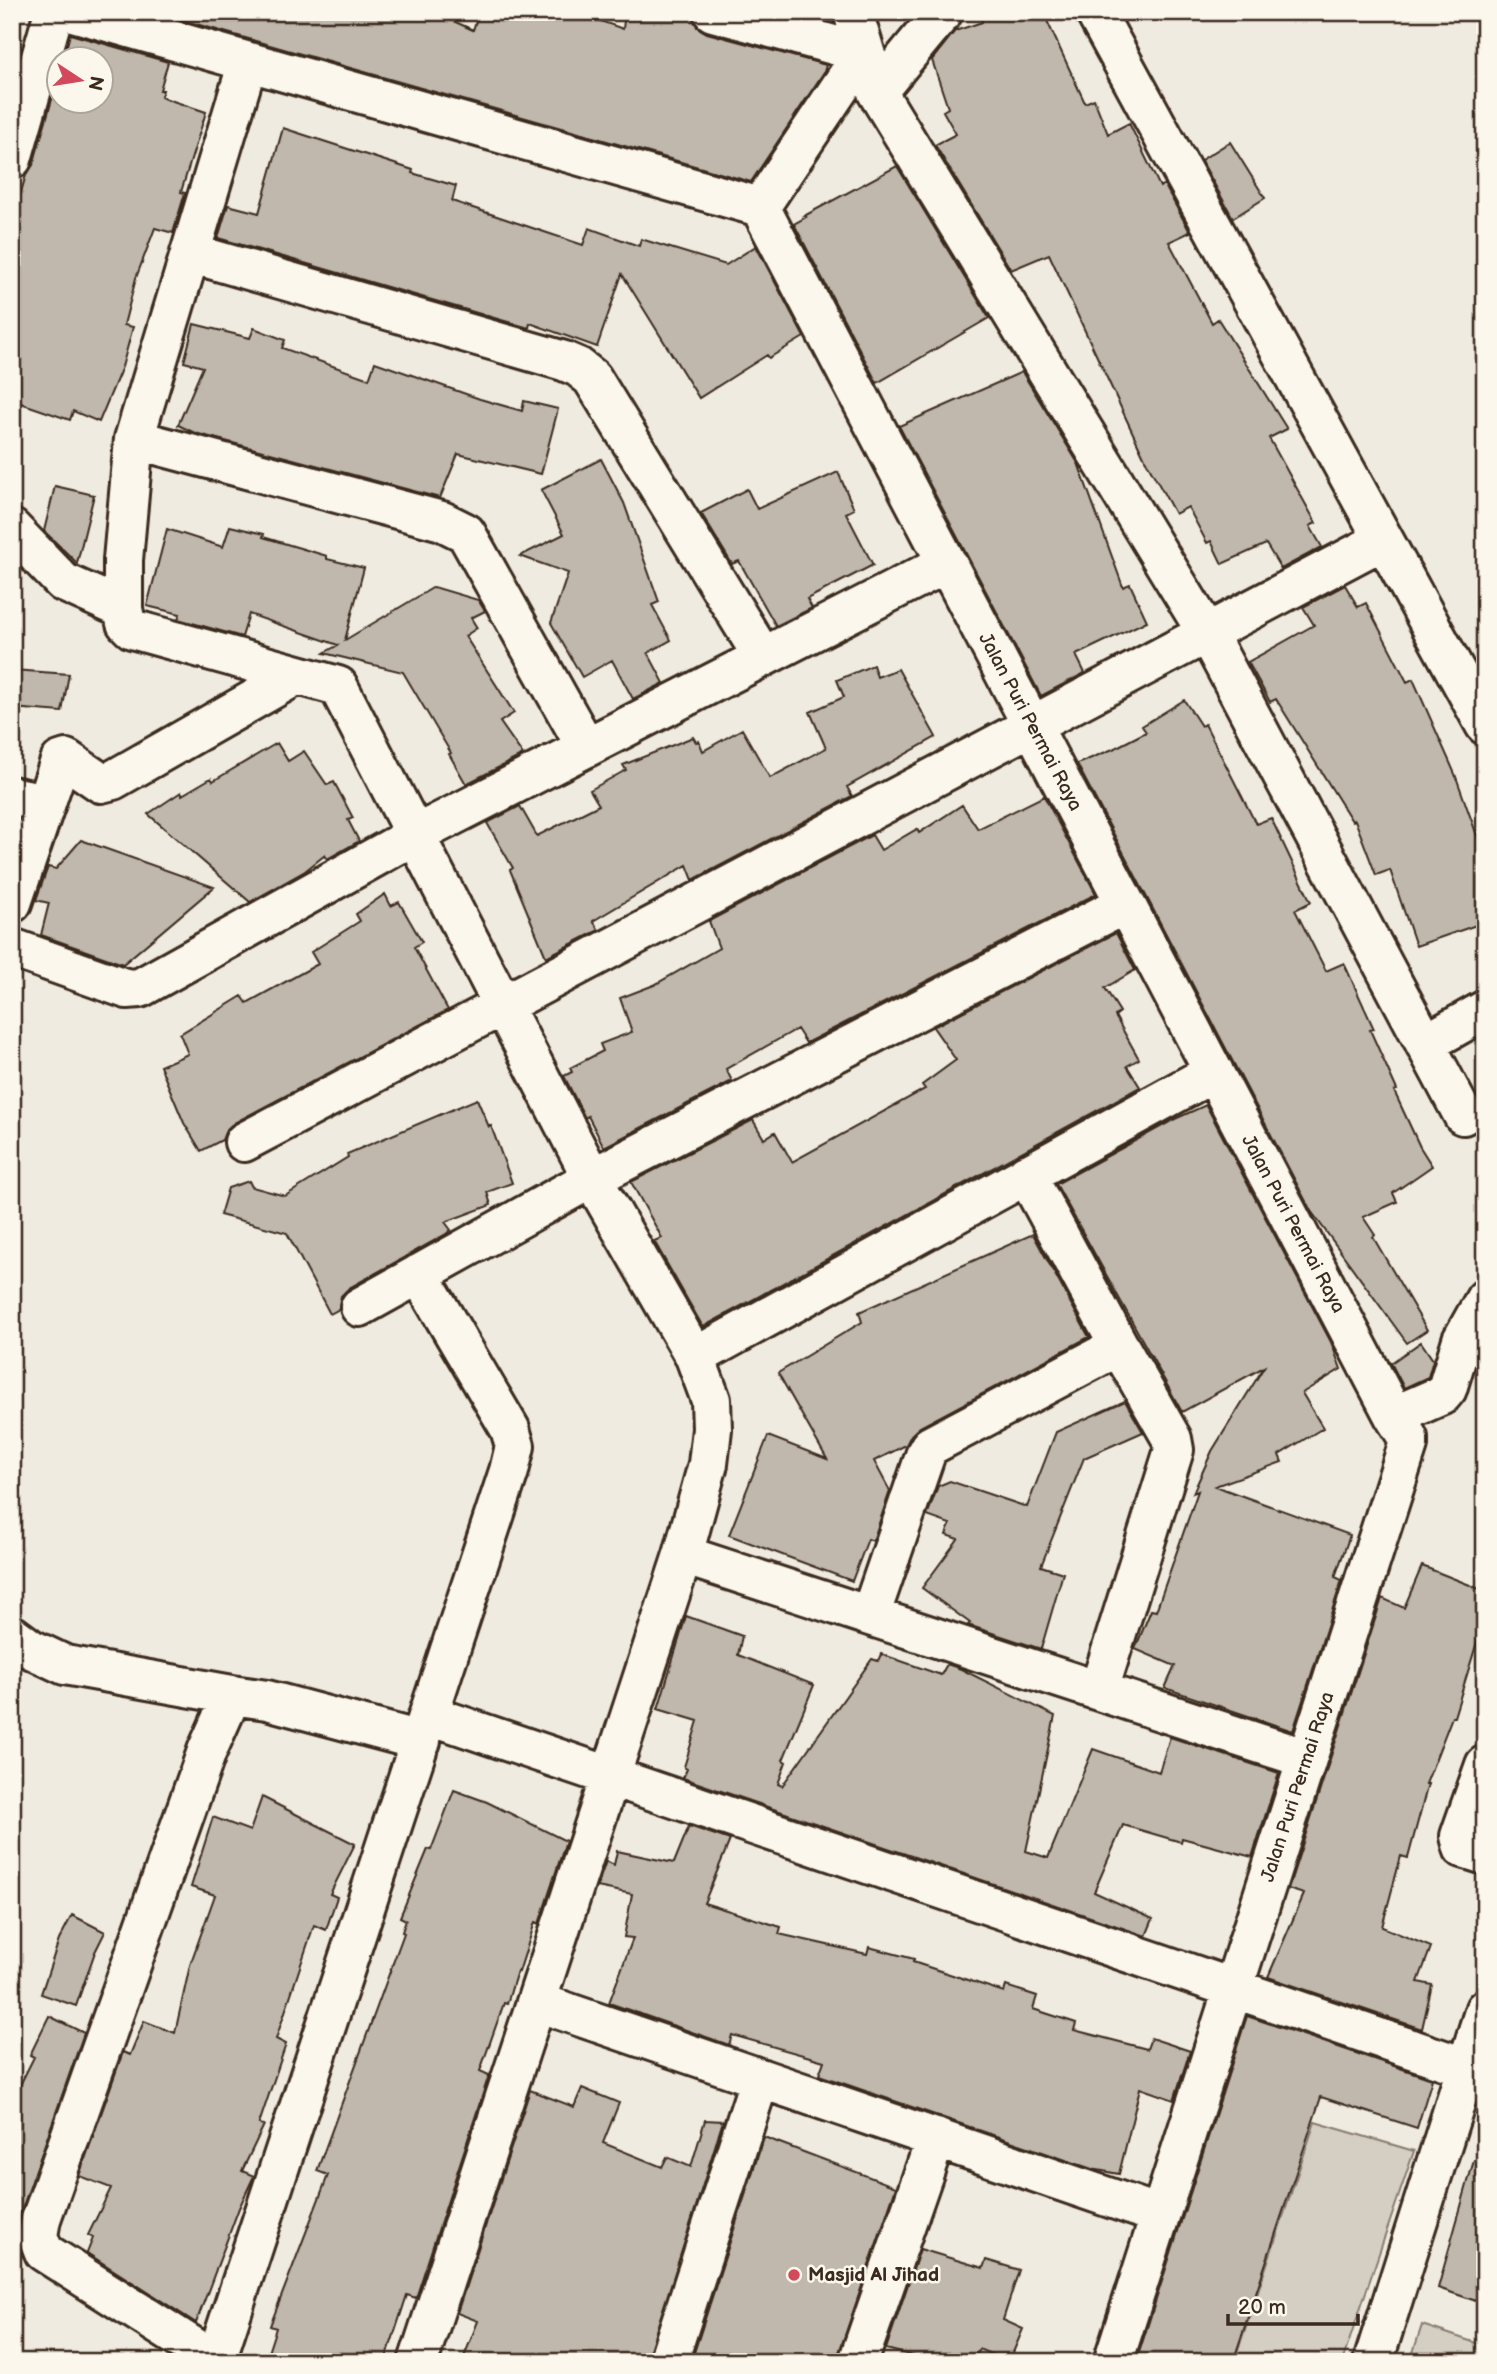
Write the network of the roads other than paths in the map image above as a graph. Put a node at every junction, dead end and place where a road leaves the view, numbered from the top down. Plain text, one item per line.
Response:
1 (54, 12) edge
2 (74, 12) edge
3 (713, 12) edge
4 (853, 12) edge
5 (943, 12) edge
6 (1095, 12) edge
7 (863, 53) junction
8 (248, 62) junction
9 (877, 92) junction
10 (12, 159) edge
11 (760, 207) junction
12 (190, 253) junction
13 (134, 439) junction
14 (12, 529) edge
15 (1383, 540) junction
16 (947, 563) junction
17 (123, 609) junction
18 (1207, 633) junction
19 (763, 657) junction
20 (1467, 661) edge
21 (297, 675) junction
22 (1032, 725) junction
23 (1485, 725) edge
24 (586, 747) junction
25 (29, 800) edge
26 (415, 835) junction
27 (12, 904) edge
28 (1125, 904) junction
29 (12, 948) edge
30 (503, 1005) junction
31 (1485, 1010) edge
32 (1425, 1044) junction
33 (1214, 1072) junction
34 (1463, 1115) dead end
35 (244, 1142) dead end
36 (1026, 1174) junction
37 (592, 1178) junction
38 (419, 1274) junction
39 (1485, 1299) edge
40 (360, 1307) dead end
41 (1119, 1346) junction
42 (695, 1357) junction
43 (1394, 1416) junction
44 (683, 1555) junction
45 (870, 1616) junction
46 (12, 1635) edge
47 (1099, 1690) junction
48 (232, 1695) junction
49 (426, 1728) junction
50 (1307, 1759) junction
51 (1485, 1765) edge
52 (611, 1776) junction
53 (1485, 1855) edge
54 (1233, 1988) junction
55 (537, 2002) junction
56 (1485, 2009) edge
57 (1476, 2070) edge
58 (760, 2078) junction
59 (936, 2138) junction
60 (1160, 2215) junction
61 (216, 2361) edge
62 (418, 2362) edge
63 (668, 2362) edge
64 (858, 2362) edge
65 (1113, 2362) edge
66 (1373, 2362) edge

1 - 10 street
2 - 8 street
3 - 7 street
4 - 7 street
5 - 9 street
6 - 15 street
7 - 9 street
7 - 11 street
8 - 11 street
8 - 12 street
9 - 18 street
11 - 16 street, Jalan Puri Permai Raya
12 - 13 street
12 - 19 street
13 - 17 street
13 - 24 street
14 - 17 street
15 - 18 street
15 - 20 street
16 - 19 street
16 - 22 street, Jalan Puri Permai Raya
17 - 21 street
18 - 22 street
18 - 32 street
19 - 24 street
20 - 23 street
21 - 25 street
21 - 26 street
22 - 28 street, Jalan Puri Permai Raya
22 - 30 street
24 - 26 street
25 - 27 street
26 - 29 street
26 - 30 street
28 - 33 street, Jalan Puri Permai Raya
28 - 37 street
30 - 35 street
30 - 37 street
31 - 32 street
32 - 34 street
33 - 36 street
33 - 43 street, Jalan Puri Permai Raya
36 - 41 street
36 - 42 street
37 - 38 street
37 - 42 street
38 - 40 street
38 - 49 street
39 - 43 street
41 - 45 street
41 - 47 street
42 - 44 street
43 - 50 street, Jalan Puri Permai Raya
44 - 45 street
44 - 52 street
45 - 47 street
46 - 48 street
47 - 50 street
48 - 49 street
48 - 61 street
49 - 52 street
49 - 61 street
50 - 54 street, Jalan Puri Permai Raya
51 - 53 street
52 - 54 street
52 - 55 street
54 - 57 street
54 - 60 street, Jalan Puri Permai Raya
55 - 58 street
55 - 62 street
56 - 57 street
57 - 66 street
58 - 59 street
58 - 63 street
59 - 60 street
59 - 64 street
60 - 65 street, Jalan Puri Permai Raya

